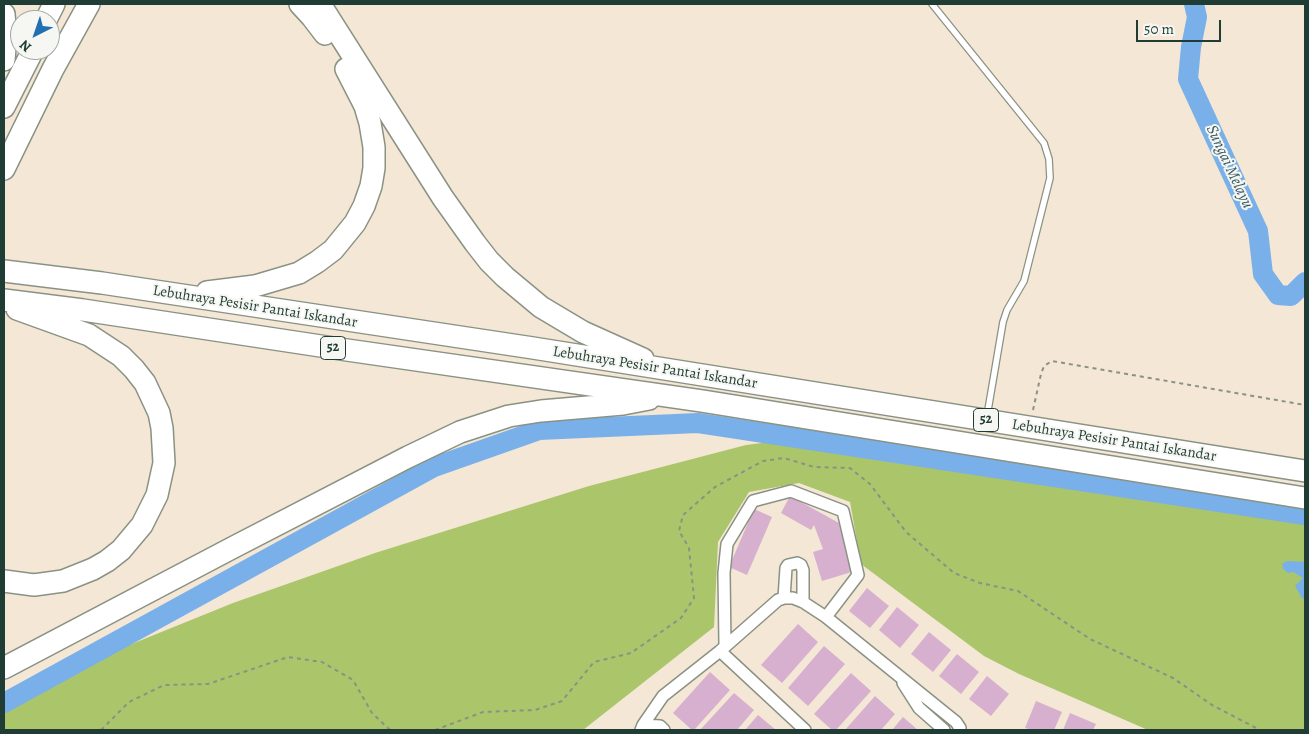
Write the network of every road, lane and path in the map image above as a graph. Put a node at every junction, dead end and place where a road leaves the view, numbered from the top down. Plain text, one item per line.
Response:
1 (89, 4) edge
2 (102, 4) edge
3 (300, 4) edge
4 (320, 4) edge
5 (932, 4) edge
6 (4, 14) edge
7 (4, 60) edge
8 (27, 60) edge
9 (53, 69) junction
10 (4, 107) edge
11 (4, 169) edge
12 (4, 271) edge
13 (184, 296) junction
14 (4, 301) edge
15 (666, 370) junction
16 (662, 395) junction
17 (1305, 406) edge
18 (986, 420) junction
19 (1029, 427) junction
20 (1305, 471) edge
21 (1305, 498) edge
22 (4, 581) edge
23 (781, 599) junction
24 (803, 602) junction
25 (826, 617) junction
26 (722, 648) junction
27 (4, 668) edge
28 (899, 677) junction
29 (642, 727) edge
30 (101, 730) edge
31 (390, 730) edge
32 (664, 730) edge
33 (805, 730) edge
34 (944, 730) edge
35 (959, 730) edge

1 - 9 highway
2 - 9 highway
3 - 13 highway
4 - 15 highway
5 - 18 lane
6 - 7 highway
8 - 10 highway
9 - 11 highway
12 - 13 highway, Lebuhraya Pesisir Pantai Iskandar / 52
13 - 15 highway, Lebuhraya Pesisir Pantai Iskandar / 52
14 - 16 highway, Lebuhraya Pesisir Pantai Iskandar / 52
14 - 22 highway
15 - 18 highway, Lebuhraya Pesisir Pantai Iskandar / 52
16 - 21 highway, Lebuhraya Pesisir Pantai Iskandar / 52
16 - 27 highway
17 - 19 path
18 - 19 highway, Lebuhraya Pesisir Pantai Iskandar / 52
19 - 20 highway, Lebuhraya Pesisir Pantai Iskandar / 52
23 - 24 street
23 - 24 street
23 - 26 street
24 - 25 street
25 - 26 street
25 - 28 street
26 - 29 street
26 - 33 street
28 - 34 street
28 - 35 street
29 - 32 street
30 - 31 path

